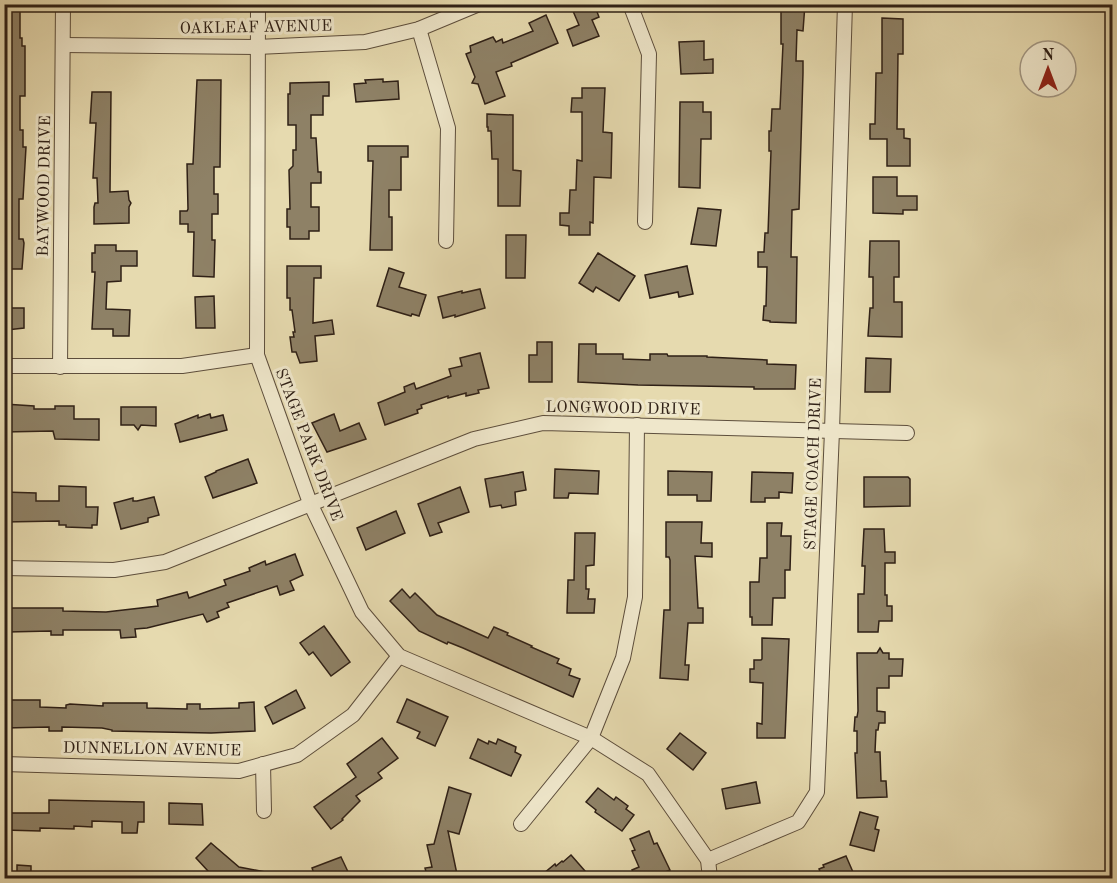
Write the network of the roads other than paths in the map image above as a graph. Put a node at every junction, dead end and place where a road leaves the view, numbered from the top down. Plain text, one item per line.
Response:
1 (63, 4) edge
2 (258, 4) edge
3 (479, 4) edge
4 (630, 4) edge
5 (845, 4) edge
6 (419, 29) junction
7 (63, 45) junction
8 (257, 47) junction
9 (645, 222) dead end
10 (446, 241) dead end
11 (257, 355) junction
12 (4, 366) edge
13 (60, 367) junction
14 (637, 425) junction
15 (832, 431) junction
16 (907, 433) dead end
17 (310, 503) junction
18 (4, 568) edge
19 (399, 656) junction
20 (591, 738) junction
21 (4, 764) edge
22 (263, 764) junction
23 (264, 811) dead end
24 (521, 824) dead end
25 (708, 860) junction
26 (710, 879) edge

1 - 7 street, BAYWOOD DRIVE
2 - 8 street, STAGE PARK DRIVE
3 - 6 street, OAKLEAF AVENUE
4 - 9 street
5 - 15 street, STAGE COACH DRIVE
6 - 8 street, OAKLEAF AVENUE
6 - 10 street
7 - 8 street, OAKLEAF AVENUE
7 - 13 street, BAYWOOD DRIVE
8 - 11 street, STAGE PARK DRIVE
11 - 13 street
11 - 17 street, STAGE PARK DRIVE
12 - 13 street
14 - 15 street, LONGWOOD DRIVE
14 - 17 street, LONGWOOD DRIVE
14 - 20 street
15 - 16 street, LONGWOOD DRIVE
15 - 25 street, STAGE COACH DRIVE
17 - 18 street, LONGWOOD DRIVE
17 - 19 street, STAGE PARK DRIVE
19 - 20 street, STAGE PARK DRIVE
19 - 22 street, DUNNELLON AVENUE
20 - 24 street
20 - 25 street, STAGE PARK DRIVE
21 - 22 street, DUNNELLON AVENUE
22 - 23 street
25 - 26 street, STAGE PARK DRIVE

